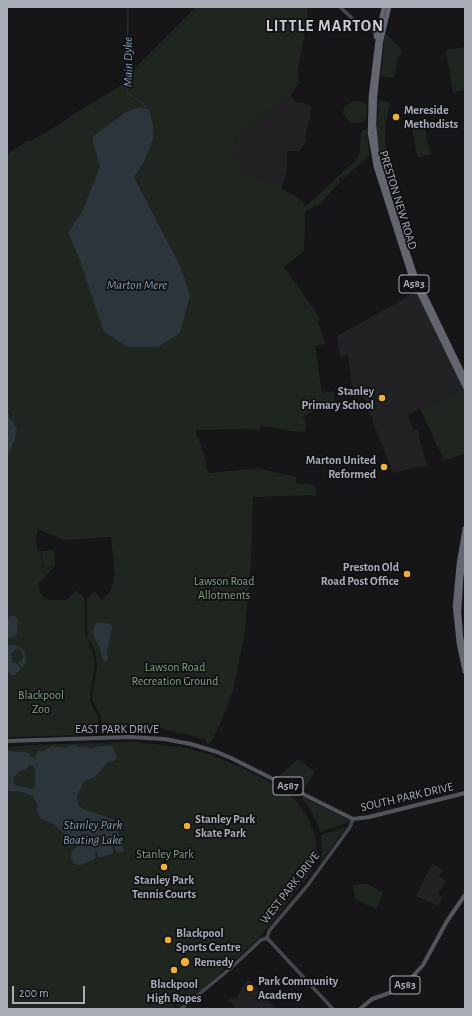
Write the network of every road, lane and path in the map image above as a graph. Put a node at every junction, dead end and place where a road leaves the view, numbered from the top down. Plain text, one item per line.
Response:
1 (340, 7) edge
2 (384, 7) edge
3 (388, 7) edge
4 (378, 30) junction
5 (372, 125) junction
6 (465, 378) edge
7 (465, 387) edge
8 (465, 528) edge
9 (465, 551) edge
10 (465, 656) edge
11 (465, 672) edge
12 (7, 741) edge
13 (465, 793) edge
14 (353, 819) junction
15 (465, 895) edge
16 (266, 938) junction
17 (181, 1009) edge
18 (333, 1009) edge
19 (360, 1009) edge

1 - 4 street
2 - 4 highway, PRESTON NEW ROAD / A583
3 - 4 highway, PRESTON NEW ROAD / A583
4 - 5 highway, PRESTON NEW ROAD / A583
4 - 5 highway, PRESTON NEW ROAD / A583
5 - 6 highway, PRESTON NEW ROAD / A583
5 - 7 highway, PRESTON NEW ROAD / A583
8 - 11 highway
9 - 10 highway
12 - 14 main road, EAST PARK DRIVE / A587
13 - 14 main road, SOUTH PARK DRIVE
14 - 16 street, WEST PARK DRIVE
15 - 19 main road, A583
16 - 17 street, WEST PARK DRIVE
16 - 18 street

